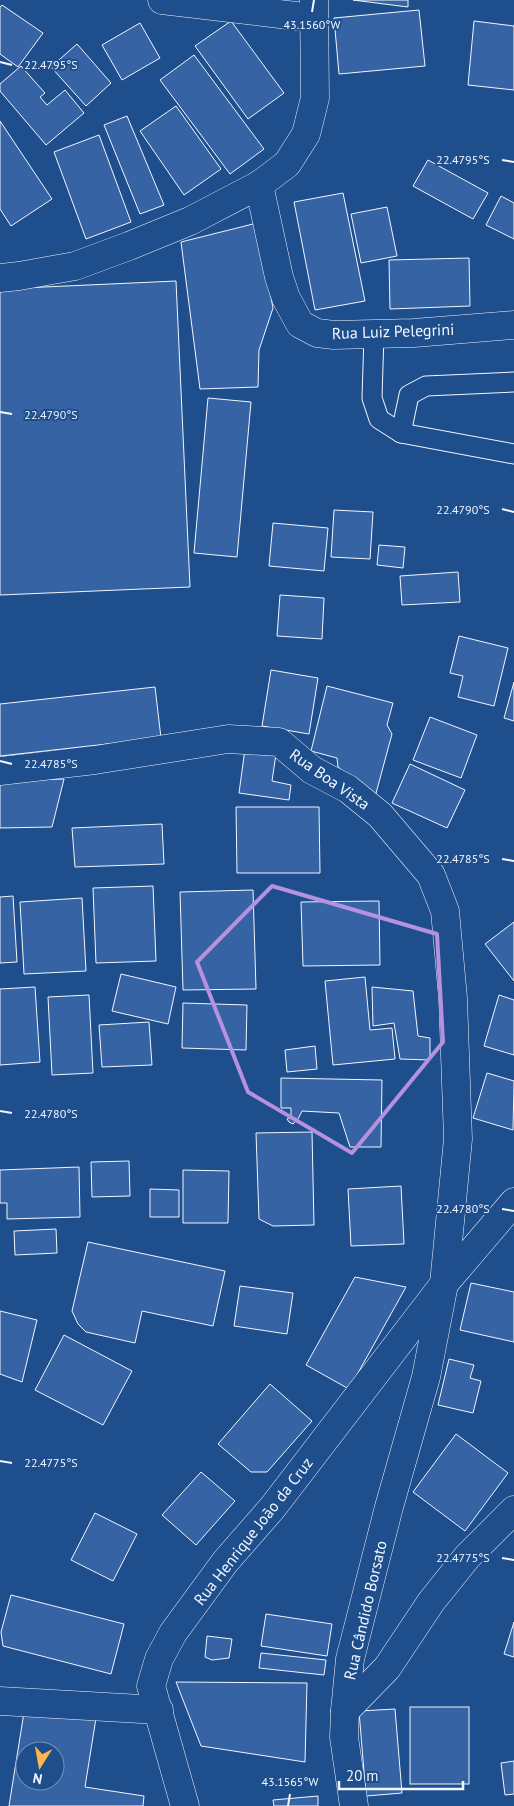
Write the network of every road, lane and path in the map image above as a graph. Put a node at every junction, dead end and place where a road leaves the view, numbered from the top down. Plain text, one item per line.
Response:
1 (162, 0) edge
2 (314, 9) edge
3 (259, 185) junction
4 (0, 278) edge
5 (514, 325) edge
6 (374, 334) junction
7 (514, 382) edge
8 (401, 433) junction
9 (514, 454) edge
10 (0, 771) edge
11 (514, 1202) edge
12 (444, 1284) junction
13 (514, 1510) edge
14 (0, 1701) edge
15 (159, 1710) junction
16 (345, 1711) junction
17 (185, 1806) edge
18 (354, 1806) edge

1 - 2 street
2 - 3 street
3 - 4 street
3 - 6 street, Rua Luiz Pelegrini
5 - 6 street, Rua Luiz Pelegrini
6 - 8 lane
7 - 8 lane
8 - 9 lane
10 - 12 street, Rua Boa Vista
11 - 12 street, Rua Henrique João da Cruz
12 - 15 street, Rua Henrique João da Cruz
12 - 16 street, Rua Cândido Borsato
13 - 16 street, Rua Cândido Borsato
14 - 15 street
15 - 17 street, Rua Henrique João da Cruz
16 - 18 street

